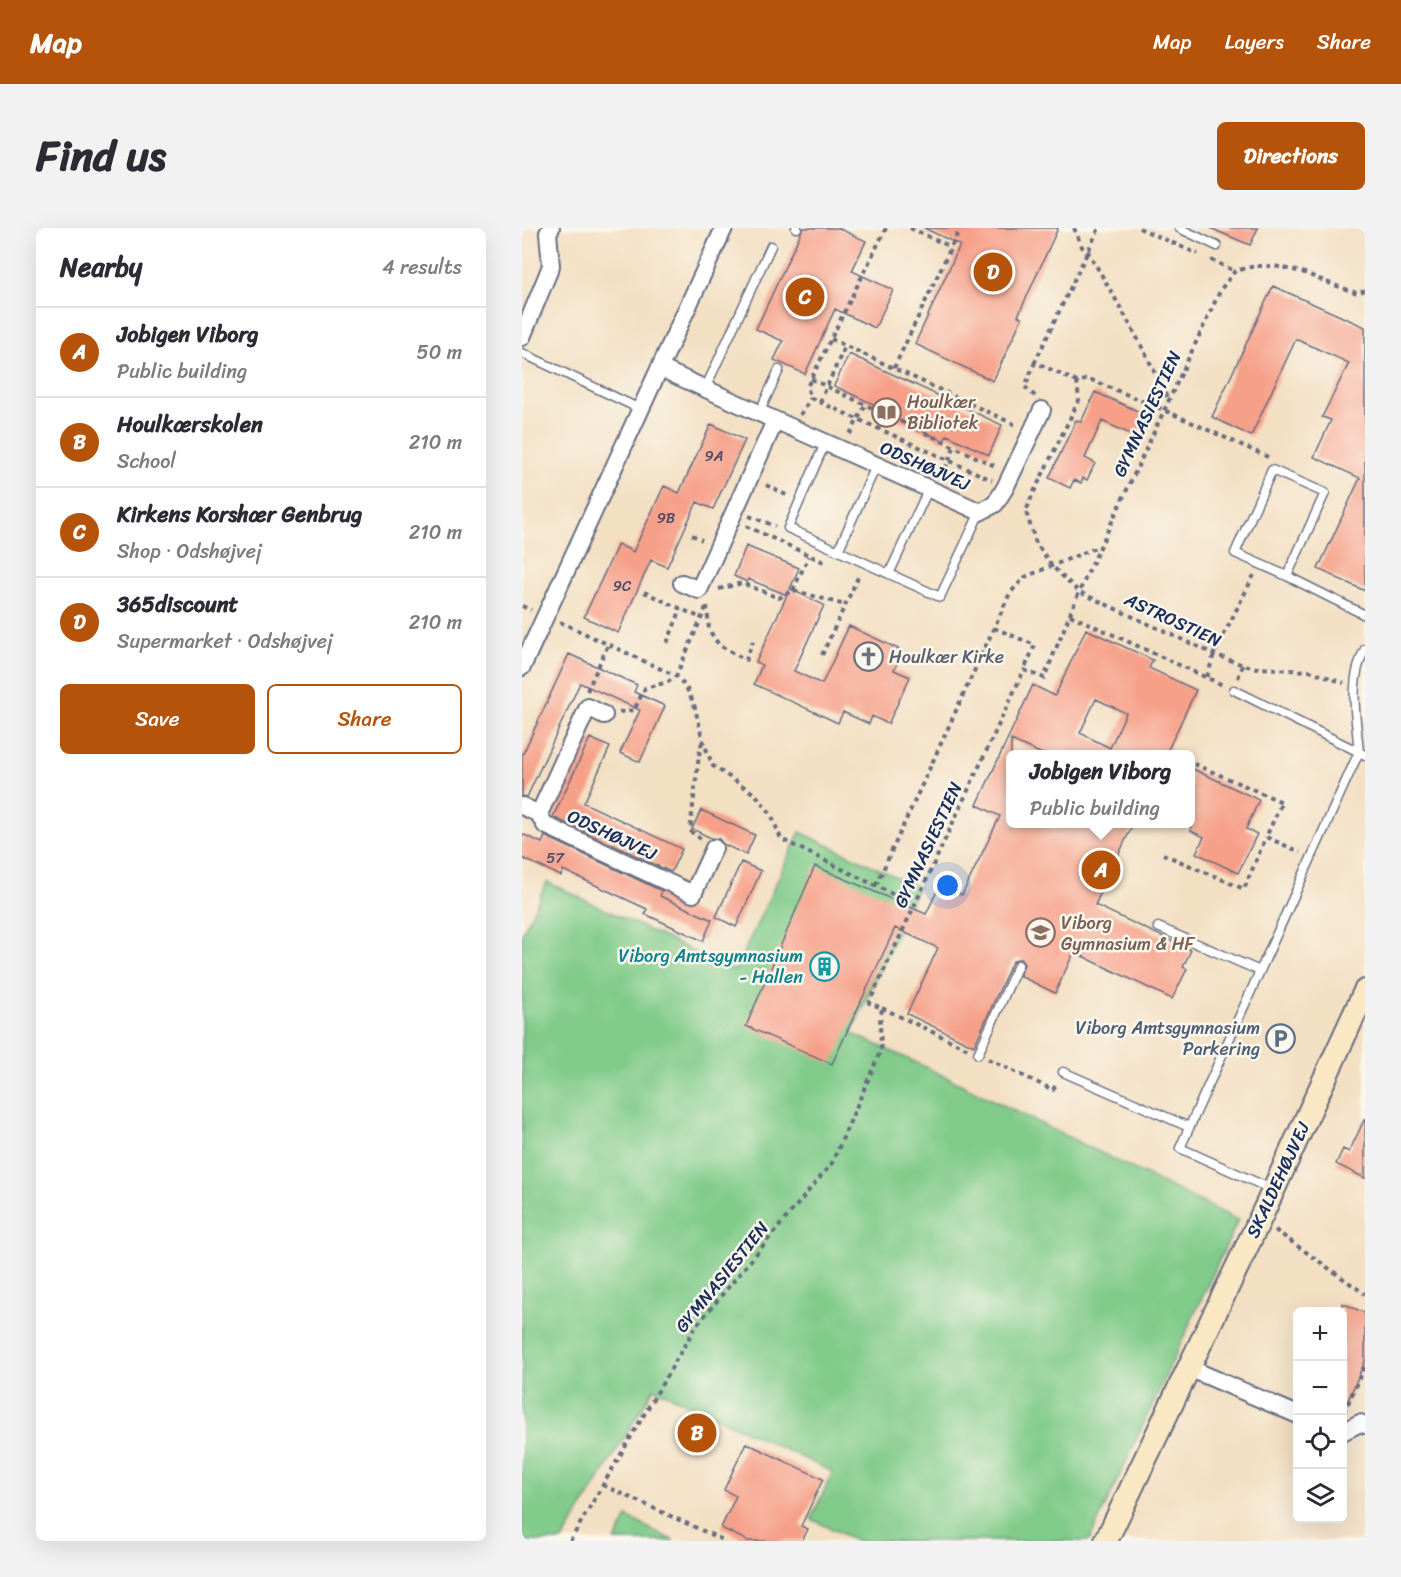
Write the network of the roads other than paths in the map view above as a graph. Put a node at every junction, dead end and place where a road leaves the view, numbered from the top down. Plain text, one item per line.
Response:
1 (551, 228) edge
2 (724, 228) edge
3 (1179, 228) edge
4 (771, 246) dead end
5 (1217, 246) dead end
6 (522, 337) edge
7 (522, 353) edge
8 (660, 368) junction
9 (779, 370) dead end
10 (705, 389) junction
11 (640, 409) junction
12 (1042, 410) road end
13 (759, 414) junction
14 (775, 421) junction
15 (826, 441) junction
16 (876, 466) junction
17 (932, 490) junction
18 (980, 512) junction
19 (838, 551) junction
20 (889, 574) junction
21 (1287, 576) junction
22 (682, 583) dead end
23 (1365, 615) edge
24 (1365, 649) edge
25 (522, 667) edge
26 (1234, 690) road end
27 (604, 715) road end
28 (1362, 753) edge
29 (522, 806) edge
30 (538, 814) junction
31 (714, 848) road end
32 (1158, 927) dead end
33 (1018, 965) dead end
34 (1260, 971) junction
35 (1365, 991) edge
36 (978, 1054) dead end
37 (1063, 1072) dead end
38 (1189, 1127) junction
39 (1273, 1190) junction
40 (1189, 1368) junction
41 (1293, 1413) edge
42 (1365, 1425) edge
43 (1347, 1430) edge
44 (1106, 1541) edge

1 - 6 street
2 - 8 street
3 - 5 lane
4 - 10 lane
7 - 11 lane
8 - 10 street, ODSHØJVEJ
8 - 11 street
9 - 13 lane
10 - 13 street, ODSHØJVEJ
11 - 25 street
12 - 18 street, ODSHØJVEJ
13 - 14 street, ODSHØJVEJ
14 - 15 street, ODSHØJVEJ
14 - 22 street
15 - 16 street, ODSHØJVEJ
15 - 19 lane
16 - 17 street, ODSHØJVEJ
16 - 19 lane
17 - 18 street, ODSHØJVEJ
17 - 20 lane
18 - 20 lane
19 - 20 lane
21 - 21 lane
21 - 23 lane
24 - 28 lane
26 - 28 lane
27 - 30 street
28 - 34 lane
29 - 30 street, ODSHØJVEJ
30 - 31 street, ODSHØJVEJ
32 - 34 lane
33 - 36 lane
34 - 38 lane
35 - 39 street, SKALDEHØJVEJ
37 - 38 lane
38 - 39 lane
39 - 40 street, SKALDEHØJVEJ
40 - 41 street
40 - 44 street, SKALDEHØJVEJ
42 - 43 street

